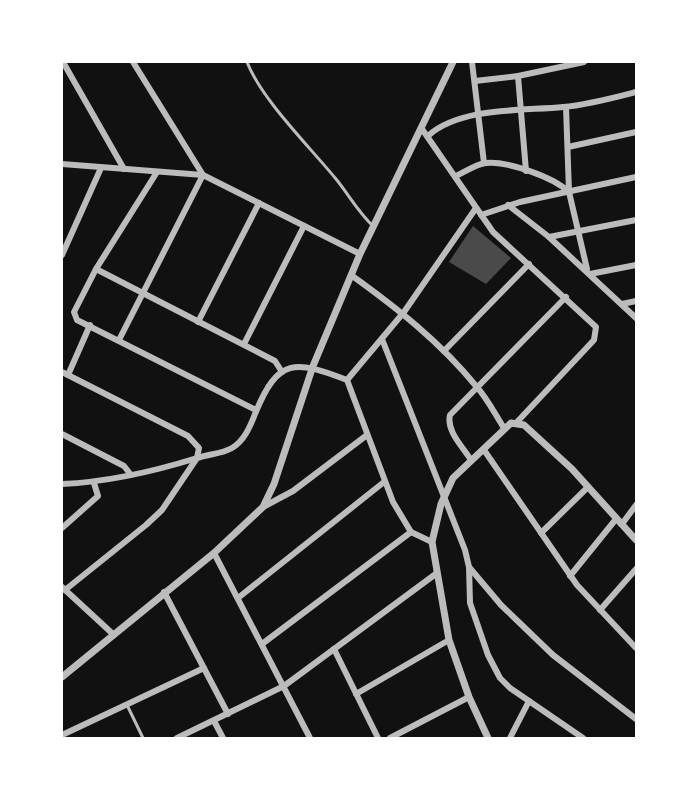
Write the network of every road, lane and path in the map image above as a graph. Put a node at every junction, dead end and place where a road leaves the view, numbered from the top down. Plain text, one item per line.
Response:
1 (63, 62) edge
2 (134, 62) edge
3 (247, 62) edge
4 (453, 62) edge
5 (472, 62) edge
6 (584, 62) edge
7 (518, 76) junction
8 (475, 81) junction
9 (636, 92) edge
10 (566, 107) junction
11 (521, 111) junction
12 (479, 114) junction
13 (422, 129) junction
14 (636, 132) edge
15 (429, 135) junction
16 (568, 147) junction
17 (484, 163) junction
18 (62, 164) edge
19 (101, 168) junction
20 (124, 169) junction
21 (526, 171) junction
22 (157, 172) junction
23 (203, 175) junction
24 (456, 176) junction
25 (636, 177) edge
26 (569, 192) junction
27 (259, 203) junction
28 (508, 205) junction
29 (476, 208) junction
30 (481, 215) junction
31 (636, 220) edge
32 (304, 226) junction
33 (374, 226) junction
34 (577, 232) junction
35 (549, 237) junction
36 (360, 254) junction
37 (62, 255) edge
38 (529, 264) junction
39 (636, 265) edge
40 (96, 269) junction
41 (589, 273) junction
42 (351, 275) junction
43 (143, 294) junction
44 (566, 297) junction
45 (636, 301) edge
46 (622, 304) junction
47 (404, 312) junction
48 (636, 318) edge
49 (198, 322) junction
50 (90, 325) junction
51 (382, 339) junction
52 (119, 340) junction
53 (244, 344) junction
54 (444, 351) junction
55 (313, 366) junction
56 (282, 372) junction
57 (65, 374) edge
58 (347, 380) junction
59 (478, 387) junction
60 (256, 410) junction
61 (517, 422) junction
62 (504, 428) junction
63 (62, 434) edge
64 (367, 435) junction
65 (484, 450) junction
66 (197, 458) junction
67 (471, 460) junction
68 (131, 475) junction
69 (384, 482) junction
70 (94, 483) junction
71 (62, 484) edge
72 (588, 487) junction
73 (444, 495) junction
74 (636, 505) edge
75 (263, 507) junction
76 (619, 521) junction
77 (62, 528) edge
78 (411, 532) junction
79 (541, 533) junction
80 (636, 540) edge
81 (432, 542) junction
82 (214, 553) junction
83 (469, 567) junction
84 (636, 569) edge
85 (437, 573) junction
86 (570, 576) junction
87 (63, 589) edge
88 (164, 592) junction
89 (238, 598) junction
90 (600, 610) junction
91 (114, 635) junction
92 (449, 640) junction
93 (262, 644) junction
94 (636, 645) edge
95 (334, 649) junction
96 (204, 668) junction
97 (62, 677) edge
98 (284, 686) junction
99 (356, 694) junction
100 (469, 697) junction
101 (529, 701) junction
102 (127, 704) junction
103 (228, 714) junction
104 (636, 719) edge
105 (214, 721) junction
106 (62, 735) edge
107 (574, 736) edge
108 (142, 738) edge
109 (177, 738) edge
110 (223, 738) edge
111 (309, 738) edge
112 (378, 738) edge
113 (390, 738) edge
114 (488, 738) edge
115 (510, 738) edge
116 (583, 738) edge

1 - 20 street
2 - 23 street
3 - 33 lane
4 - 13 street
5 - 8 street
6 - 7 street
7 - 8 street
7 - 11 street
8 - 12 street
9 - 10 street
10 - 11 street
10 - 16 street
11 - 12 street
11 - 21 street
12 - 15 street
12 - 17 street
13 - 15 street
13 - 33 street
14 - 16 street
15 - 24 street
16 - 26 street
17 - 21 street
17 - 24 street
18 - 19 street
19 - 20 street
19 - 37 street
20 - 22 street
21 - 26 street
22 - 23 street
22 - 40 street
23 - 27 street
23 - 43 street
24 - 29 street
25 - 26 street
26 - 28 street
26 - 34 street
27 - 32 street
27 - 49 street
28 - 30 street
28 - 35 street
29 - 30 street
29 - 47 street
30 - 38 street
31 - 34 street
32 - 36 street
32 - 53 street
33 - 36 street
34 - 35 street
34 - 41 street
35 - 41 street
36 - 42 street
38 - 44 street
38 - 54 street
39 - 41 street
40 - 43 street
40 - 50 street
41 - 46 street
42 - 47 street
42 - 55 street
43 - 49 street
43 - 52 street
44 - 59 street
44 - 61 street
45 - 46 street
46 - 48 street
47 - 51 street
47 - 54 street
49 - 53 street
50 - 52 street
50 - 57 street
51 - 58 street
51 - 73 street
52 - 60 street
53 - 56 street
54 - 59 street
55 - 56 street
55 - 58 street
55 - 75 street
56 - 60 street
57 - 66 street
58 - 64 street
59 - 62 street
59 - 67 street
60 - 66 street
61 - 62 street
61 - 72 street
62 - 65 street
63 - 68 street
64 - 69 street
64 - 75 street
65 - 67 street
65 - 79 street
66 - 68 street
66 - 87 street
67 - 73 street
68 - 70 street
69 - 78 street
69 - 89 street
70 - 71 street
70 - 77 street
72 - 76 street
72 - 79 street
73 - 81 street
73 - 83 street
74 - 76 street
75 - 82 street
76 - 80 street
76 - 86 street
78 - 81 street
78 - 93 street
79 - 86 street
81 - 85 street
82 - 88 street
82 - 89 street
83 - 101 street
83 - 104 street
84 - 90 street
85 - 92 street
85 - 95 street
86 - 90 street
87 - 91 street
88 - 91 street
88 - 96 street
89 - 93 street
90 - 94 street
91 - 97 street
92 - 99 street
92 - 100 street
93 - 98 street
95 - 98 street
95 - 99 street
96 - 102 street
96 - 103 street
98 - 103 street
98 - 111 street
99 - 112 street
100 - 113 street
100 - 114 street
101 - 107 street
101 - 115 street
102 - 106 street
102 - 108 lane
103 - 105 street
105 - 109 street
105 - 110 street
107 - 116 street

